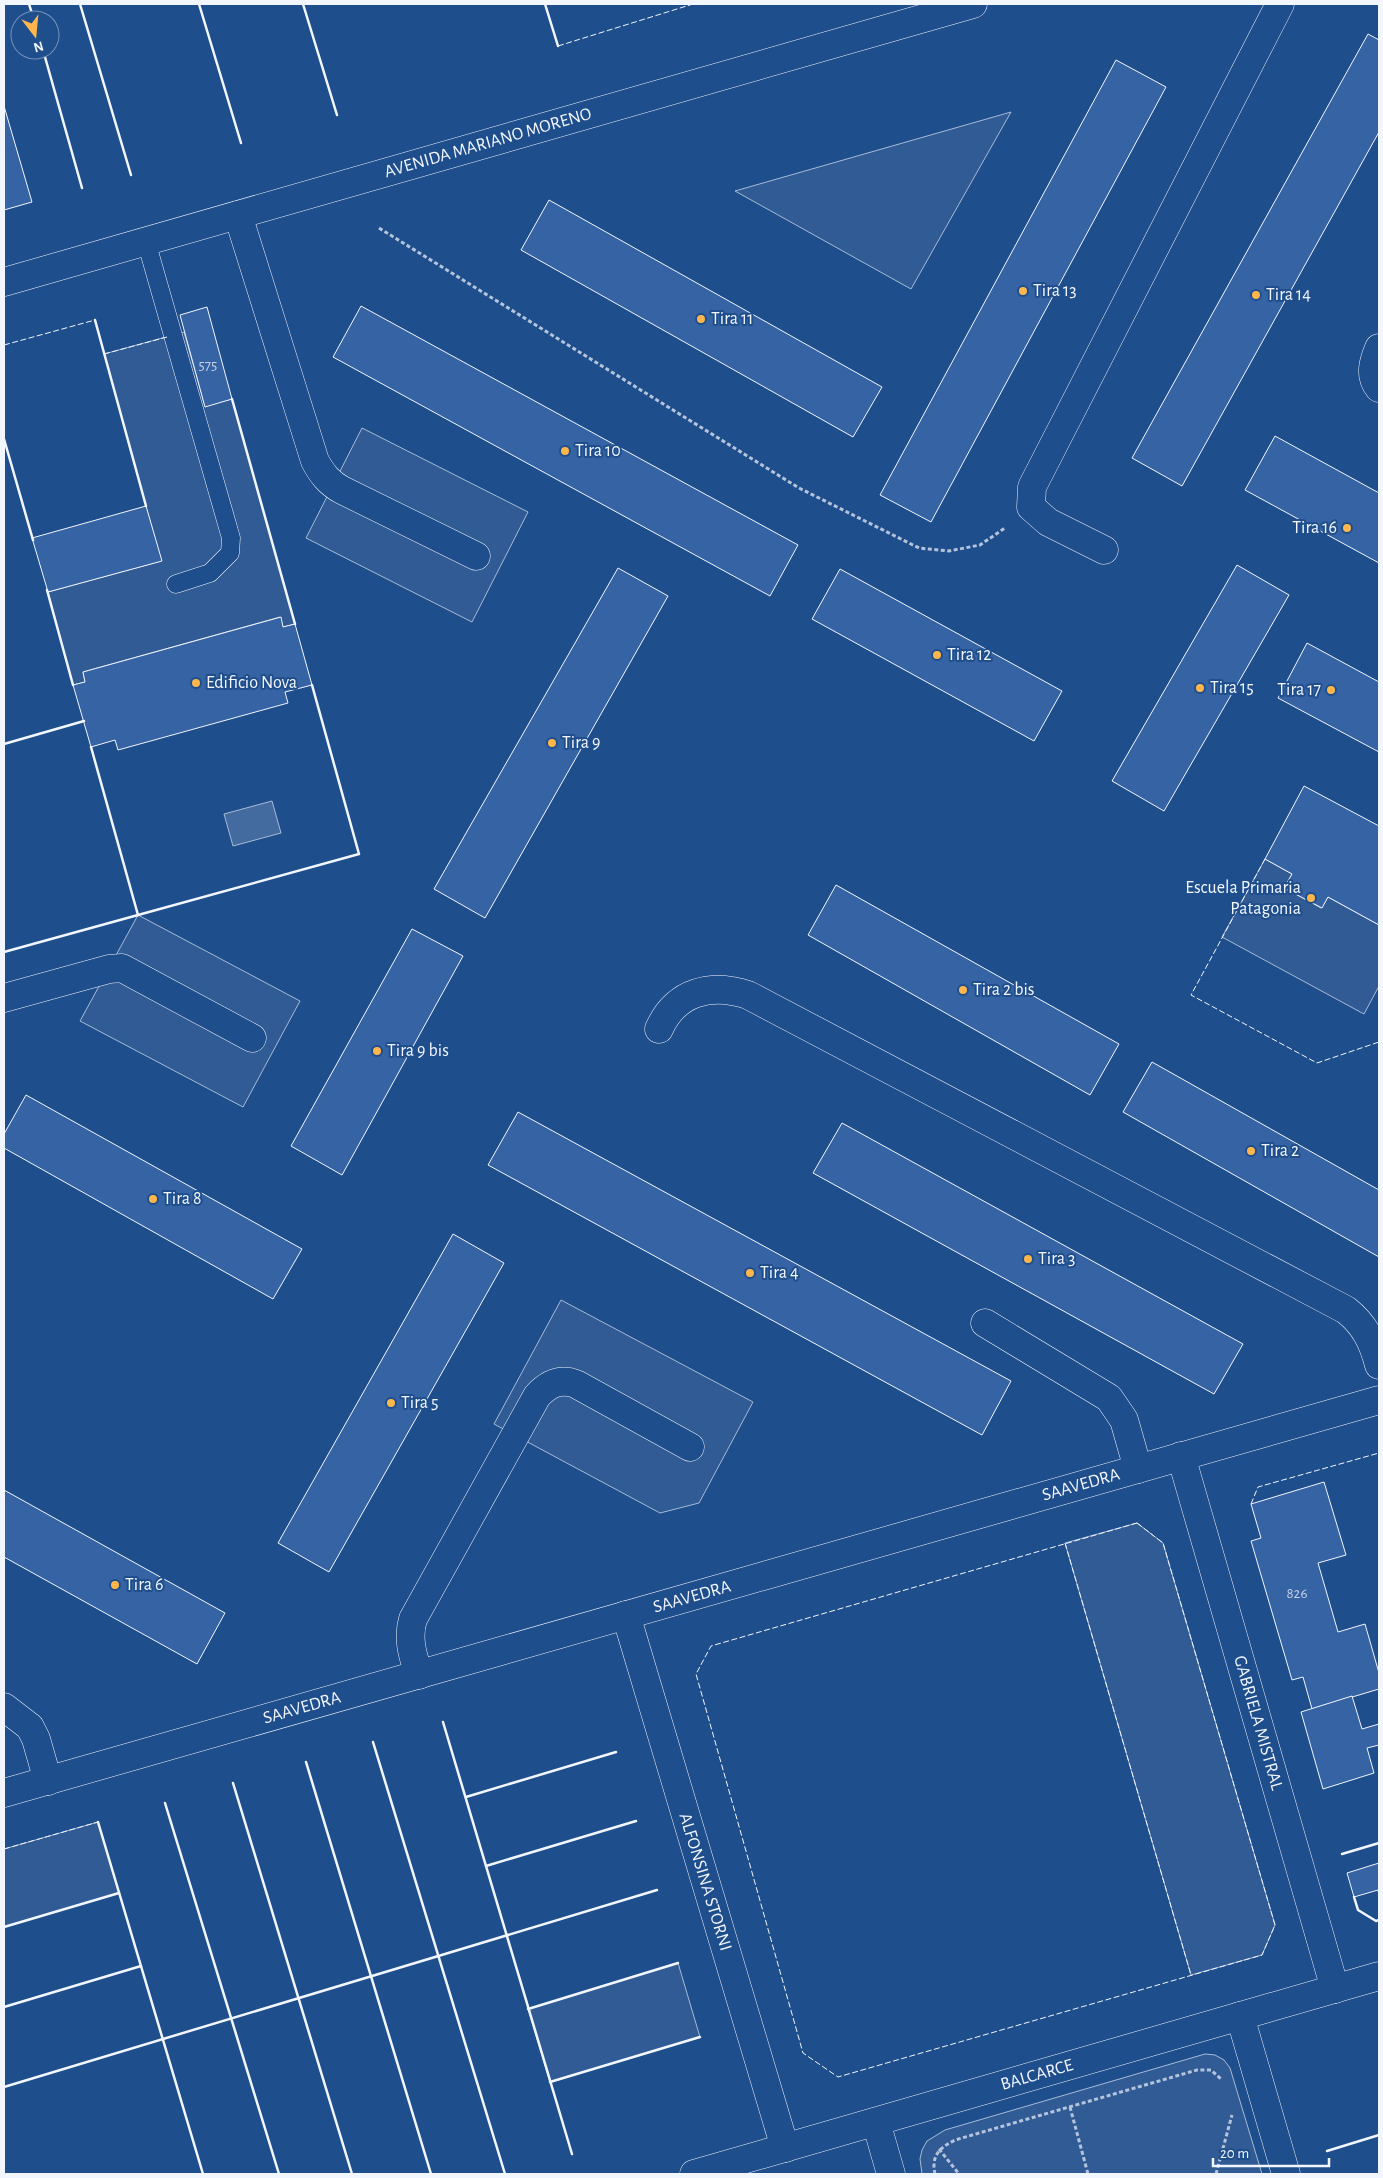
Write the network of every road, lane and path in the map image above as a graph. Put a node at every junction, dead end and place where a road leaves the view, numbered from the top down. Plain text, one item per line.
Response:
1 (973, 4) edge
2 (1280, 4) edge
3 (932, 9) edge
4 (238, 214) junction
5 (379, 228) dead end
6 (146, 241) junction
7 (4, 282) edge
8 (1379, 348) edge
9 (1379, 388) edge
10 (1031, 507) junction
11 (1104, 550) dead end
12 (476, 556) dead end
13 (176, 584) dead end
14 (4, 998) edge
15 (659, 1029) dead end
16 (252, 1038) dead end
17 (985, 1323) dead end
18 (1379, 1365) edge
19 (1379, 1400) edge
20 (690, 1447) dead end
21 (1181, 1456) junction
22 (1138, 1469) junction
23 (626, 1616) junction
24 (419, 1675) junction
25 (4, 1707) edge
26 (48, 1780) junction
27 (4, 1793) edge
28 (1379, 1976) edge
29 (1335, 1989) junction
30 (1240, 2016) junction
31 (1223, 2085) dead end
32 (1070, 2107) junction
33 (1230, 2107) dead end
34 (1232, 2115) junction
35 (876, 2122) junction
36 (1234, 2123) dead end
37 (785, 2148) junction
38 (939, 2149) junction
39 (694, 2174) edge
40 (892, 2174) edge
41 (935, 2174) edge
42 (959, 2174) edge
43 (1088, 2174) edge
44 (1216, 2174) edge
45 (1286, 2174) edge

1 - 3 street, AVENIDA MARIANO MORENO
2 - 10 street
3 - 4 street, AVENIDA MARIANO MORENO
4 - 6 street, AVENIDA MARIANO MORENO
4 - 12 street
5 - 10 path
6 - 7 street, AVENIDA MARIANO MORENO
6 - 13 lane
8 - 9 street
10 - 11 street
14 - 16 street
15 - 18 street
17 - 22 street
19 - 21 street, SAAVEDRA
20 - 24 street
21 - 22 street, SAAVEDRA
21 - 29 street, GABRIELA MISTRAL
22 - 23 street, SAAVEDRA
23 - 24 street, SAAVEDRA
23 - 37 street, ALFONSINA STORNI
24 - 26 street, SAAVEDRA
25 - 26 street
26 - 27 street, SAAVEDRA
28 - 29 street, BALCARCE
29 - 30 street, BALCARCE
30 - 35 street, BALCARCE
30 - 45 street
31 - 32 path
32 - 38 path
32 - 43 path
33 - 34 path
34 - 36 path
34 - 44 path
35 - 37 street, BALCARCE
35 - 40 street
37 - 39 street, BALCARCE
38 - 41 path
38 - 42 path

